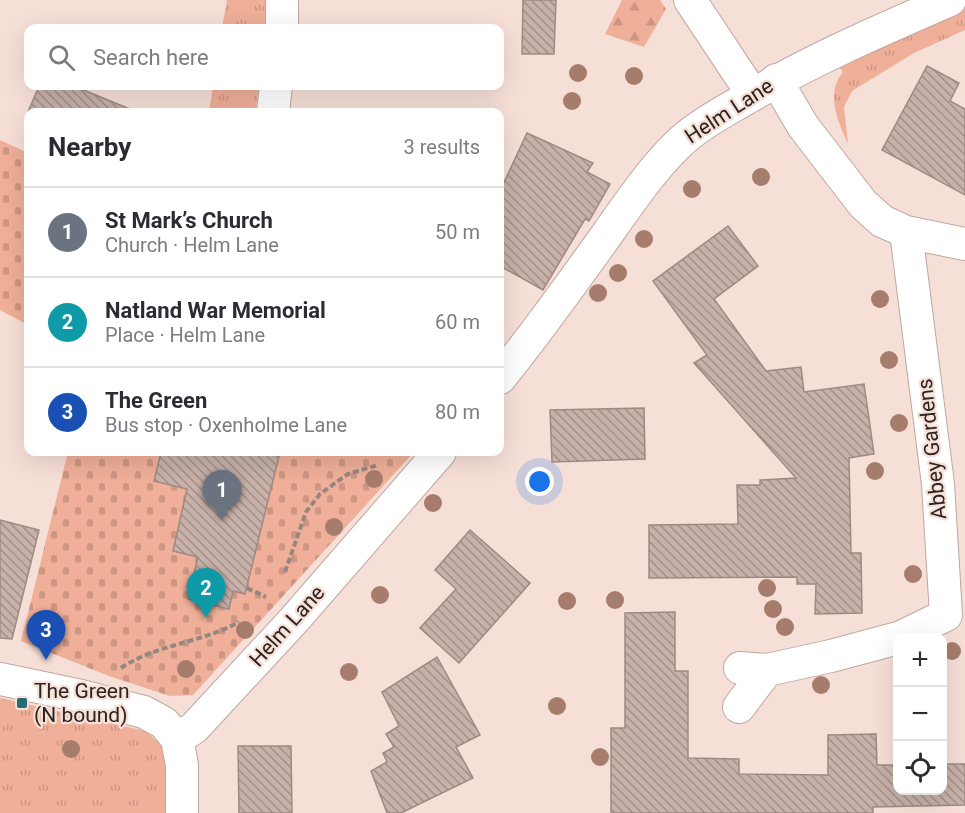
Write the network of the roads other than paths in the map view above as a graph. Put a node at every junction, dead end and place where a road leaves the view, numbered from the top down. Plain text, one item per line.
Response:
1 (282, 0) edge
2 (690, 0) edge
3 (950, 0) edge
4 (282, 24) edge
5 (764, 87) junction
6 (276, 90) edge
7 (273, 108) edge
8 (906, 232) junction
9 (965, 244) edge
10 (504, 373) edge
11 (432, 461) edge
12 (956, 616) edge
13 (911, 633) edge
14 (893, 639) edge
15 (0, 679) edge
16 (739, 707) dead end
17 (177, 739) junction
18 (182, 813) edge

1 - 4 street
2 - 5 street
3 - 5 street, Helm Lane
5 - 8 street
5 - 10 street, Helm Lane
6 - 7 street
8 - 9 street
8 - 12 street, Abbey Gardens
11 - 17 street, Helm Lane
12 - 13 street, Abbey Gardens
14 - 16 street, Abbey Gardens
15 - 17 street
17 - 18 street

